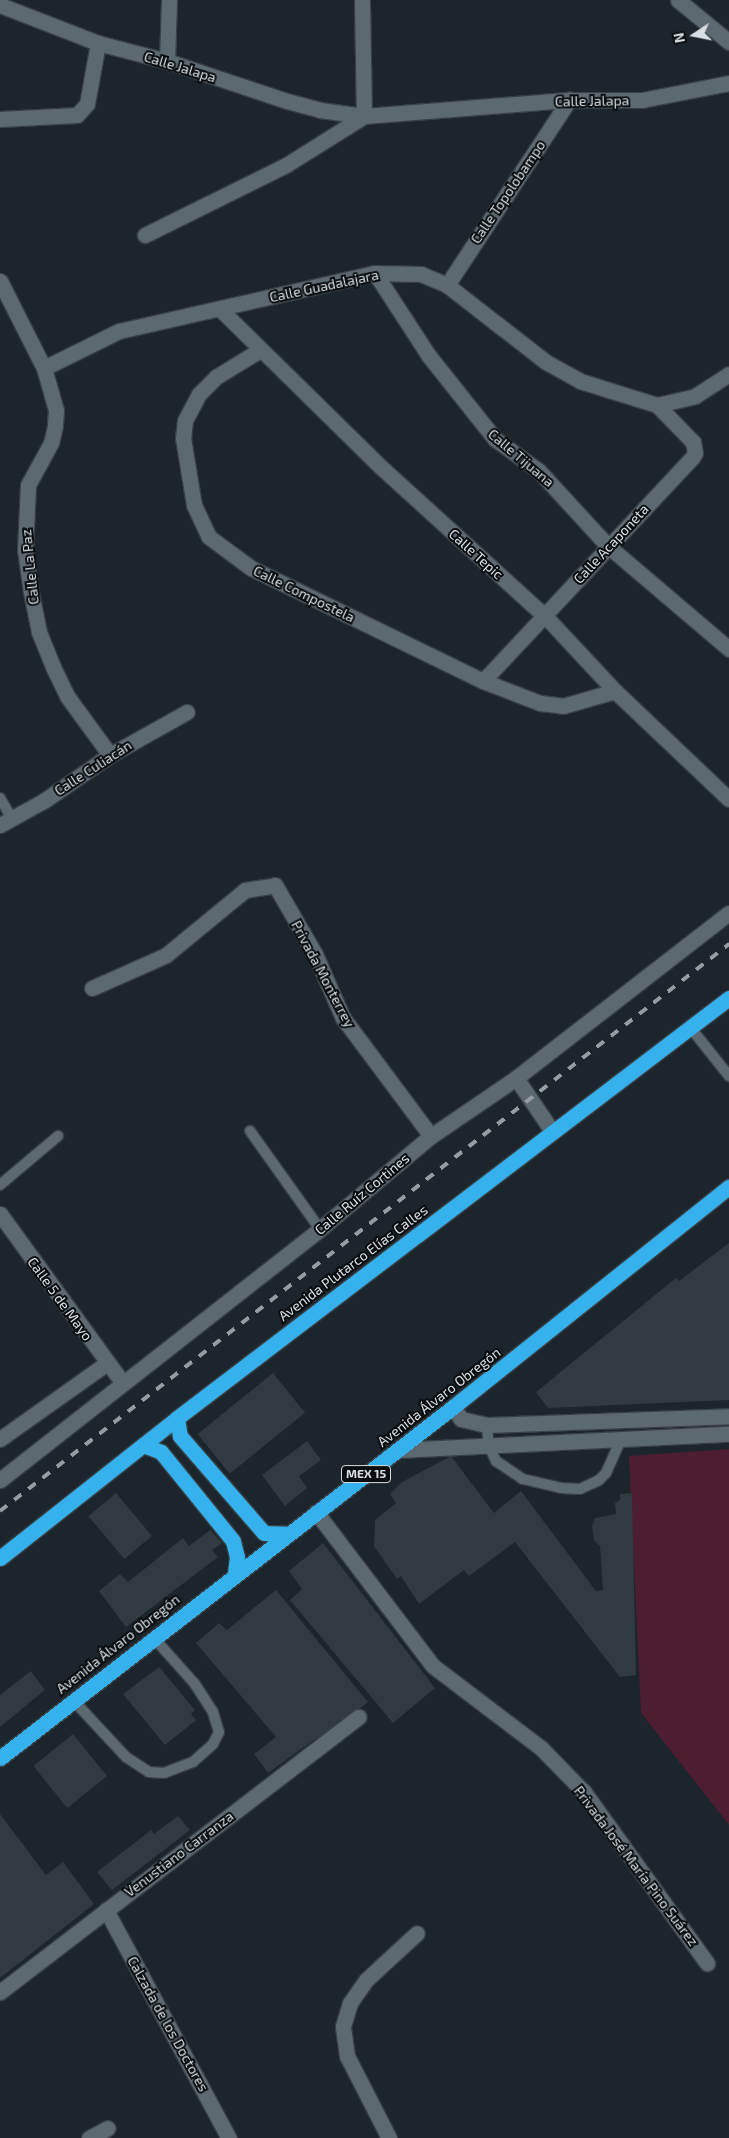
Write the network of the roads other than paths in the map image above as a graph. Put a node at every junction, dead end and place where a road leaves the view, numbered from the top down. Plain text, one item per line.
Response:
1 (169, 0) edge
2 (362, 0) edge
3 (678, 0) edge
4 (0, 5) edge
5 (729, 42) edge
6 (98, 43) junction
7 (167, 61) junction
8 (729, 83) edge
9 (569, 100) junction
10 (364, 116) junction
11 (0, 119) edge
12 (145, 235) dead end
13 (378, 279) junction
14 (0, 281) edge
15 (447, 285) junction
16 (221, 310) junction
17 (260, 350) junction
18 (44, 368) junction
19 (729, 374) edge
20 (657, 405) junction
21 (608, 546) junction
22 (546, 617) junction
23 (729, 650) edge
24 (483, 681) junction
25 (615, 691) junction
26 (187, 712) dead end
27 (110, 755) junction
28 (0, 798) edge
29 (729, 799) edge
30 (6, 821) edge
31 (729, 913) edge
32 (92, 988) dead end
33 (729, 998) edge
34 (690, 1027) junction
35 (729, 1076) edge
36 (516, 1078) junction
37 (552, 1131) junction
38 (250, 1132) dead end
39 (58, 1136) dead end
40 (431, 1136) junction
41 (0, 1185) edge
42 (729, 1186) edge
43 (0, 1214) edge
44 (320, 1229) junction
45 (107, 1363) junction
46 (122, 1382) junction
47 (454, 1407) junction
48 (729, 1416) edge
49 (177, 1418) junction
50 (487, 1425) junction
51 (729, 1434) edge
52 (0, 1439) edge
53 (621, 1440) junction
54 (143, 1445) junction
55 (489, 1446) junction
56 (398, 1450) junction
57 (0, 1480) edge
58 (316, 1512) junction
59 (288, 1534) junction
60 (0, 1558) edge
61 (235, 1574) junction
62 (153, 1637) junction
63 (73, 1700) junction
64 (359, 1717) dead end
65 (0, 1758) edge
66 (106, 1910) junction
67 (417, 1933) dead end
68 (707, 1963) dead end
69 (0, 1992) edge
70 (108, 2128) dead end
71 (89, 2138) edge
72 (229, 2138) edge
73 (389, 2138) edge

1 - 7 street
2 - 10 street
3 - 5 street
4 - 6 street, Calle Jalapa
6 - 7 street, Calle Jalapa
6 - 11 street
7 - 10 street, Calle Jalapa
8 - 9 street, Calle Jalapa
9 - 10 street, Calle Jalapa
9 - 15 street, Calle Topolobampo
10 - 12 street
13 - 15 street, Calle Guadalajara
13 - 16 street, Calle Guadalajara
13 - 21 street, Calle Tijuana
14 - 18 street
15 - 20 street, Calle Guadalajara
16 - 17 street, Calle Tepic
16 - 18 street, Calle Guadalajara
17 - 22 street, Calle Tepic
17 - 24 street, Calle Compostela
18 - 27 street, Calle La Paz
19 - 20 street
20 - 21 street, Calle Acaponeta
21 - 22 street, Calle Acaponeta
21 - 23 street, Calle Tijuana
22 - 24 street, Calle Acaponeta
22 - 25 street, Calle Tepic
24 - 25 street, Calle Compostela
25 - 29 street, Calle Tepic
26 - 27 street, Calle Culiacán
27 - 30 street, Calle Culiacán
28 - 30 lane
31 - 36 street, Calle Ruíz Cortines
32 - 40 street, Privada Monterrey
33 - 34 highway, Avenida Plutarco Elías Calles
34 - 35 lane
34 - 37 highway, Avenida Plutarco Elías Calles
36 - 37 street
36 - 40 street, Calle Ruíz Cortines
37 - 49 highway, Avenida Plutarco Elías Calles
38 - 44 lane
39 - 41 lane
40 - 44 street, Calle Ruíz Cortines
42 - 47 highway, Avenida Álvaro Obregón / MEX 15
43 - 45 street, Calle 5 de Mayo
44 - 46 street, Calle Ruíz Cortines
45 - 46 street, Calle 5 de Mayo
45 - 52 street
46 - 57 street, Calle Ruíz Cortines
47 - 50 street
47 - 56 highway, Avenida Álvaro Obregón / MEX 15
48 - 50 street
49 - 54 highway, Avenida Plutarco Elías Calles
49 - 59 highway
50 - 55 lane
51 - 53 street
53 - 55 street
53 - 55 lane
54 - 60 highway, Avenida Plutarco Elías Calles
54 - 61 highway
55 - 56 street
56 - 58 highway, Avenida Álvaro Obregón / MEX 15
58 - 59 highway, Avenida Álvaro Obregón / MEX 15
58 - 68 street, Privada José María Pino Suárez
59 - 61 highway, Avenida Álvaro Obregón / MEX 15
61 - 62 highway, Avenida Álvaro Obregón / MEX 15
62 - 63 highway, Avenida Álvaro Obregón / MEX 15
62 - 63 lane
63 - 65 highway, Avenida Álvaro Obregón / MEX 15
64 - 66 street, Venustiano Carranza
66 - 69 street, Venustiano Carranza
66 - 72 street, Calzada de los Doctores
67 - 73 street
70 - 71 street

